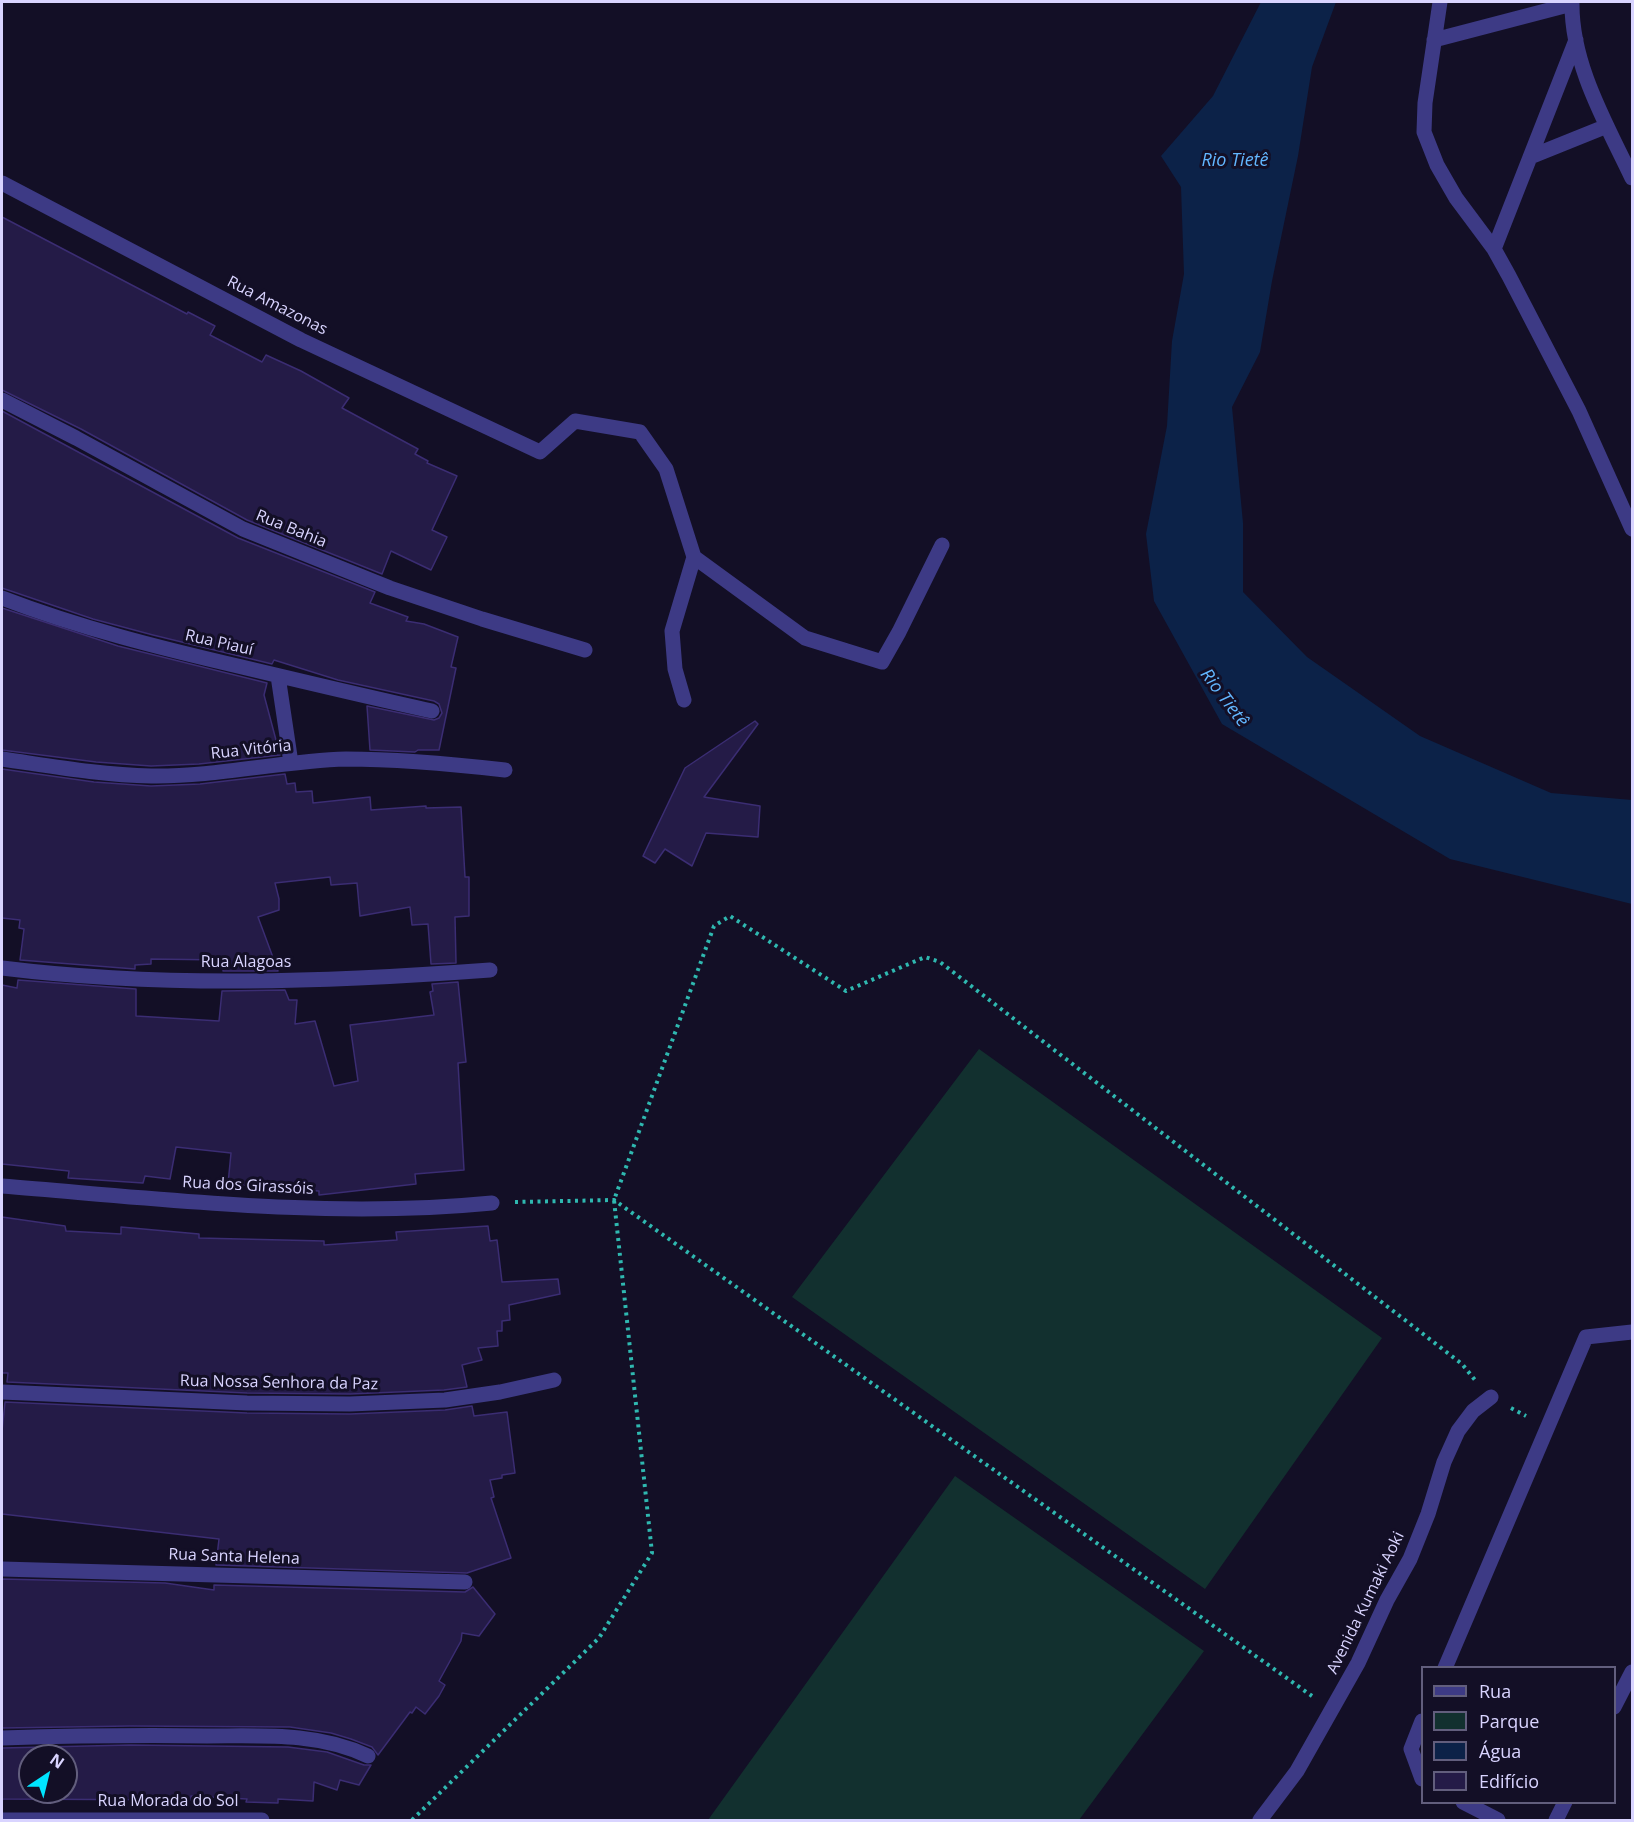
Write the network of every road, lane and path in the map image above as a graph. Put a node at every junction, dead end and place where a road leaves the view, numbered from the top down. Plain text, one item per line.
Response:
1 (1440, 2) edge
2 (1572, 3) edge
3 (1434, 40) junction
4 (1576, 40) junction
5 (1607, 126) junction
6 (1530, 157) junction
7 (1632, 178) edge
8 (2, 183) edge
9 (1494, 249) junction
10 (2, 400) edge
11 (1632, 529) edge
12 (942, 545) dead end
13 (693, 557) junction
14 (2, 598) edge
15 (585, 650) dead end
16 (278, 676) junction
17 (684, 700) dead end
18 (432, 711) dead end
19 (2, 759) edge
20 (291, 763) junction
21 (505, 770) dead end
22 (2, 968) edge
23 (490, 970) dead end
24 (2, 1186) edge
25 (614, 1200) junction
26 (492, 1203) joint
27 (1632, 1332) edge
28 (554, 1380) dead end
29 (2, 1392) edge
30 (1491, 1397) junction
31 (1548, 1428) junction
32 (2, 1569) edge
33 (465, 1582) dead end
34 (1446, 1666) edge
35 (1632, 1672) edge
36 (1616, 1703) edge
37 (1332, 1710) junction
38 (1421, 1724) edge
39 (2, 1738) edge
40 (368, 1756) dead end
41 (1421, 1776) edge
42 (1465, 1804) edge
43 (1564, 1804) edge
44 (2, 1820) edge
45 (262, 1821) edge
46 (412, 1821) edge
47 (1260, 1821) edge
48 (1498, 1821) edge
49 (1556, 1821) edge

1 - 3 street
2 - 3 street
2 - 4 street
3 - 9 street
4 - 5 street
4 - 6 street
5 - 6 street
5 - 7 street
6 - 9 street
8 - 13 street, Rua Amazonas
9 - 11 street
10 - 15 street, Rua Bahia
12 - 13 street
13 - 17 street
14 - 16 street, Rua Piauí
16 - 18 street, Rua Piauí
16 - 20 street
19 - 20 street, Rua Vitória
20 - 21 street, Rua Vitória
22 - 23 street, Rua Alagoas
24 - 26 street, Rua dos Girassóis
25 - 26 path
25 - 30 path
25 - 37 path
25 - 46 path
27 - 31 street
28 - 29 street, Rua Nossa Senhora da Paz
30 - 31 path
30 - 37 street, Avenida Kumaki Aoki
31 - 34 street
32 - 33 street, Rua Santa Helena
35 - 36 street
37 - 47 street, Avenida Kumaki Aoki
38 - 41 street
39 - 40 street
42 - 48 street
43 - 49 street
44 - 45 street, Rua Morada do Sol

